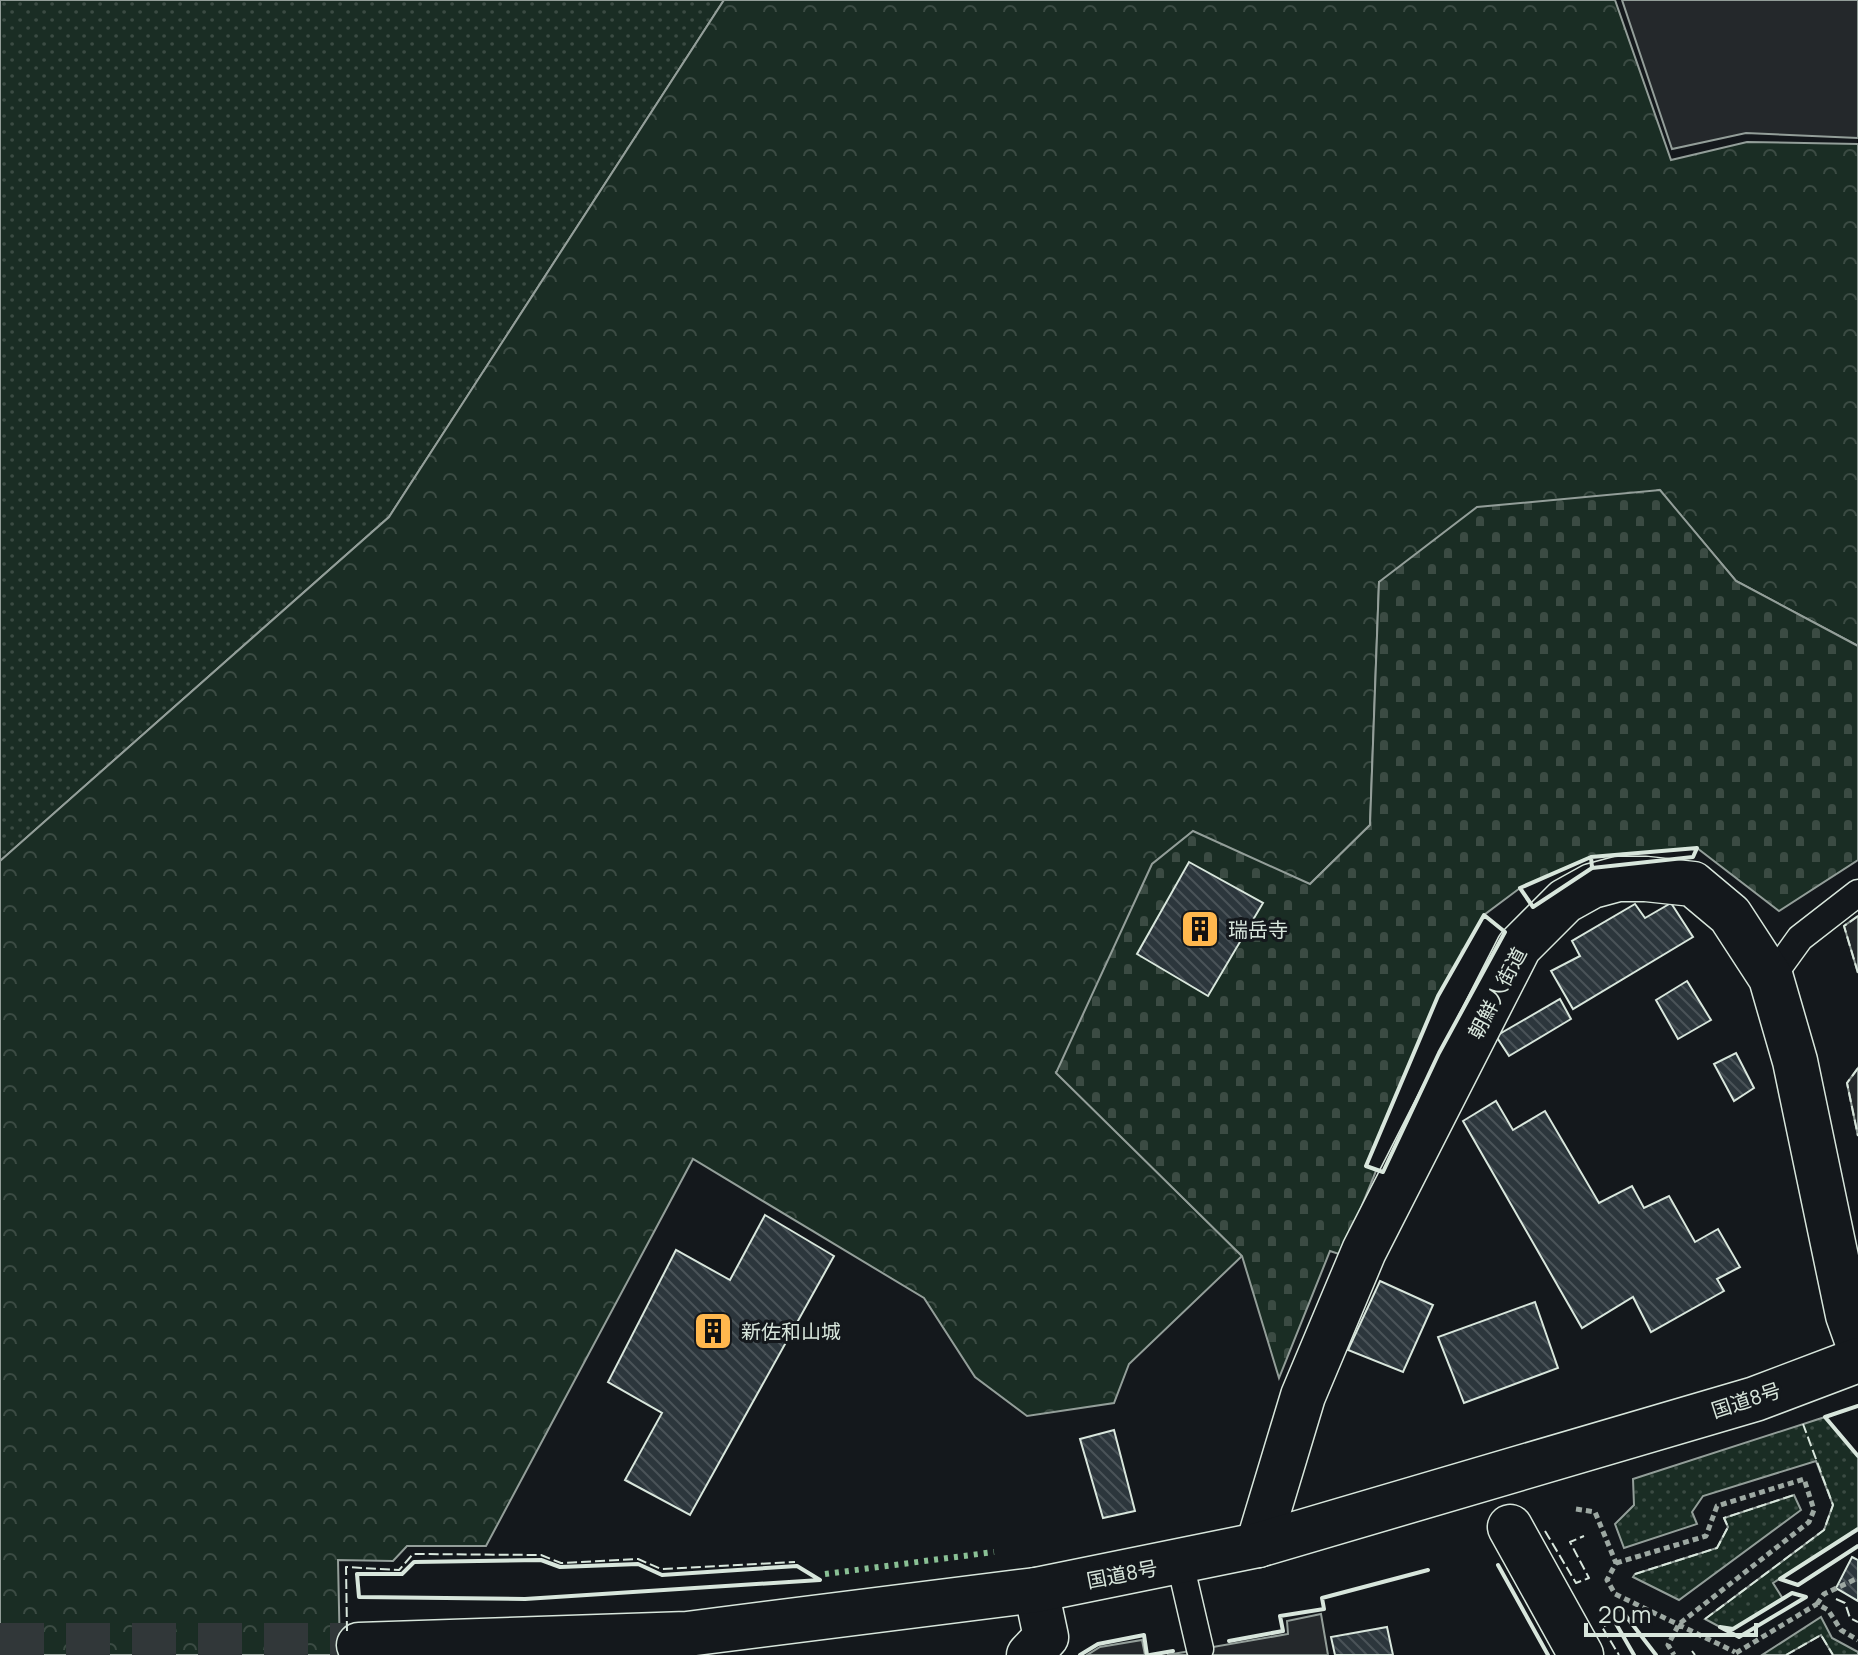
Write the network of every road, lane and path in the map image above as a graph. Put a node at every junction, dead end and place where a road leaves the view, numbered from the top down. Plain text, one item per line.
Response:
1 (1858, 893) edge
2 (1771, 978) junction
3 (1858, 1343) edge
4 (1858, 1360) edge
5 (1510, 1527) dead end
6 (1258, 1545) junction
7 (1180, 1563) junction
8 (1858, 1578) edge
9 (1036, 1590) junction
10 (1817, 1604) junction
11 (1679, 1624) junction
12 (1858, 1640) edge
13 (359, 1645) tunnel mouth
14 (1200, 1649) dead end
15 (1736, 1654) edge
16 (1029, 1655) edge
17 (1581, 1655) edge
18 (1674, 1655) edge

1 - 2 lane
2 - 3 main road, 朝鮮人街道
2 - 6 main road, 朝鮮人街道
4 - 6 main road, 国道8号
5 - 17 main road
6 - 7 main road, 国道8号
7 - 9 main road, 国道8号
7 - 14 lane
8 - 10 path
9 - 13 main road, 国道8号
9 - 16 main road
10 - 12 path
10 - 15 path
11 - 11 path
11 - 15 path
11 - 18 path

